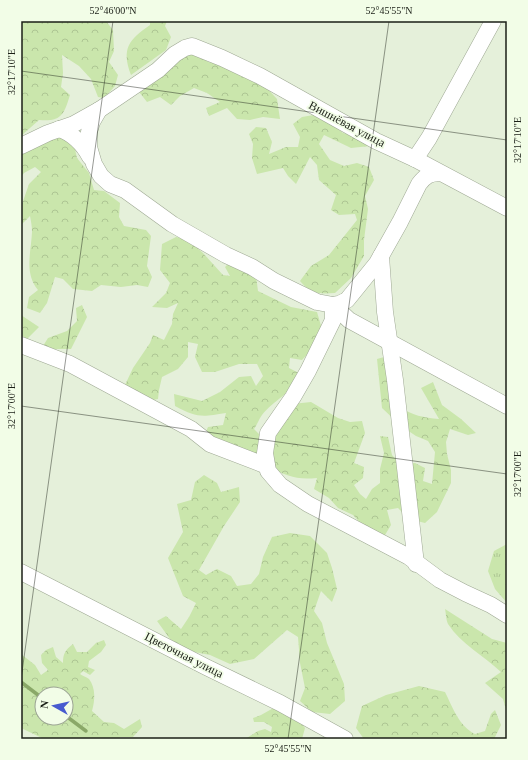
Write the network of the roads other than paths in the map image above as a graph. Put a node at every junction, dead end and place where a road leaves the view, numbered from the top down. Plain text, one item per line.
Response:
1 (493, 21) edge
2 (99, 110) junction
3 (59, 129) junction
4 (21, 146) edge
5 (415, 159) junction
6 (94, 164) junction
7 (440, 173) junction
8 (507, 208) edge
9 (381, 256) junction
10 (332, 306) junction
11 (390, 342) junction
12 (21, 345) edge
13 (507, 406) edge
14 (267, 466) junction
15 (416, 564) junction
16 (21, 572) edge
17 (507, 615) edge
18 (346, 739) edge

1 - 5 street
2 - 3 street
2 - 5 street, Вишнёвая улица
2 - 6 street
3 - 4 street
3 - 6 street
5 - 7 street, Вишнёвая улица
6 - 10 street
7 - 8 street, Вишнёвая улица
7 - 9 street
9 - 10 street
9 - 11 street
10 - 11 street
10 - 14 street
11 - 13 street
11 - 15 street
12 - 14 street
14 - 15 street
15 - 17 street
16 - 18 street, Цветочная улица

